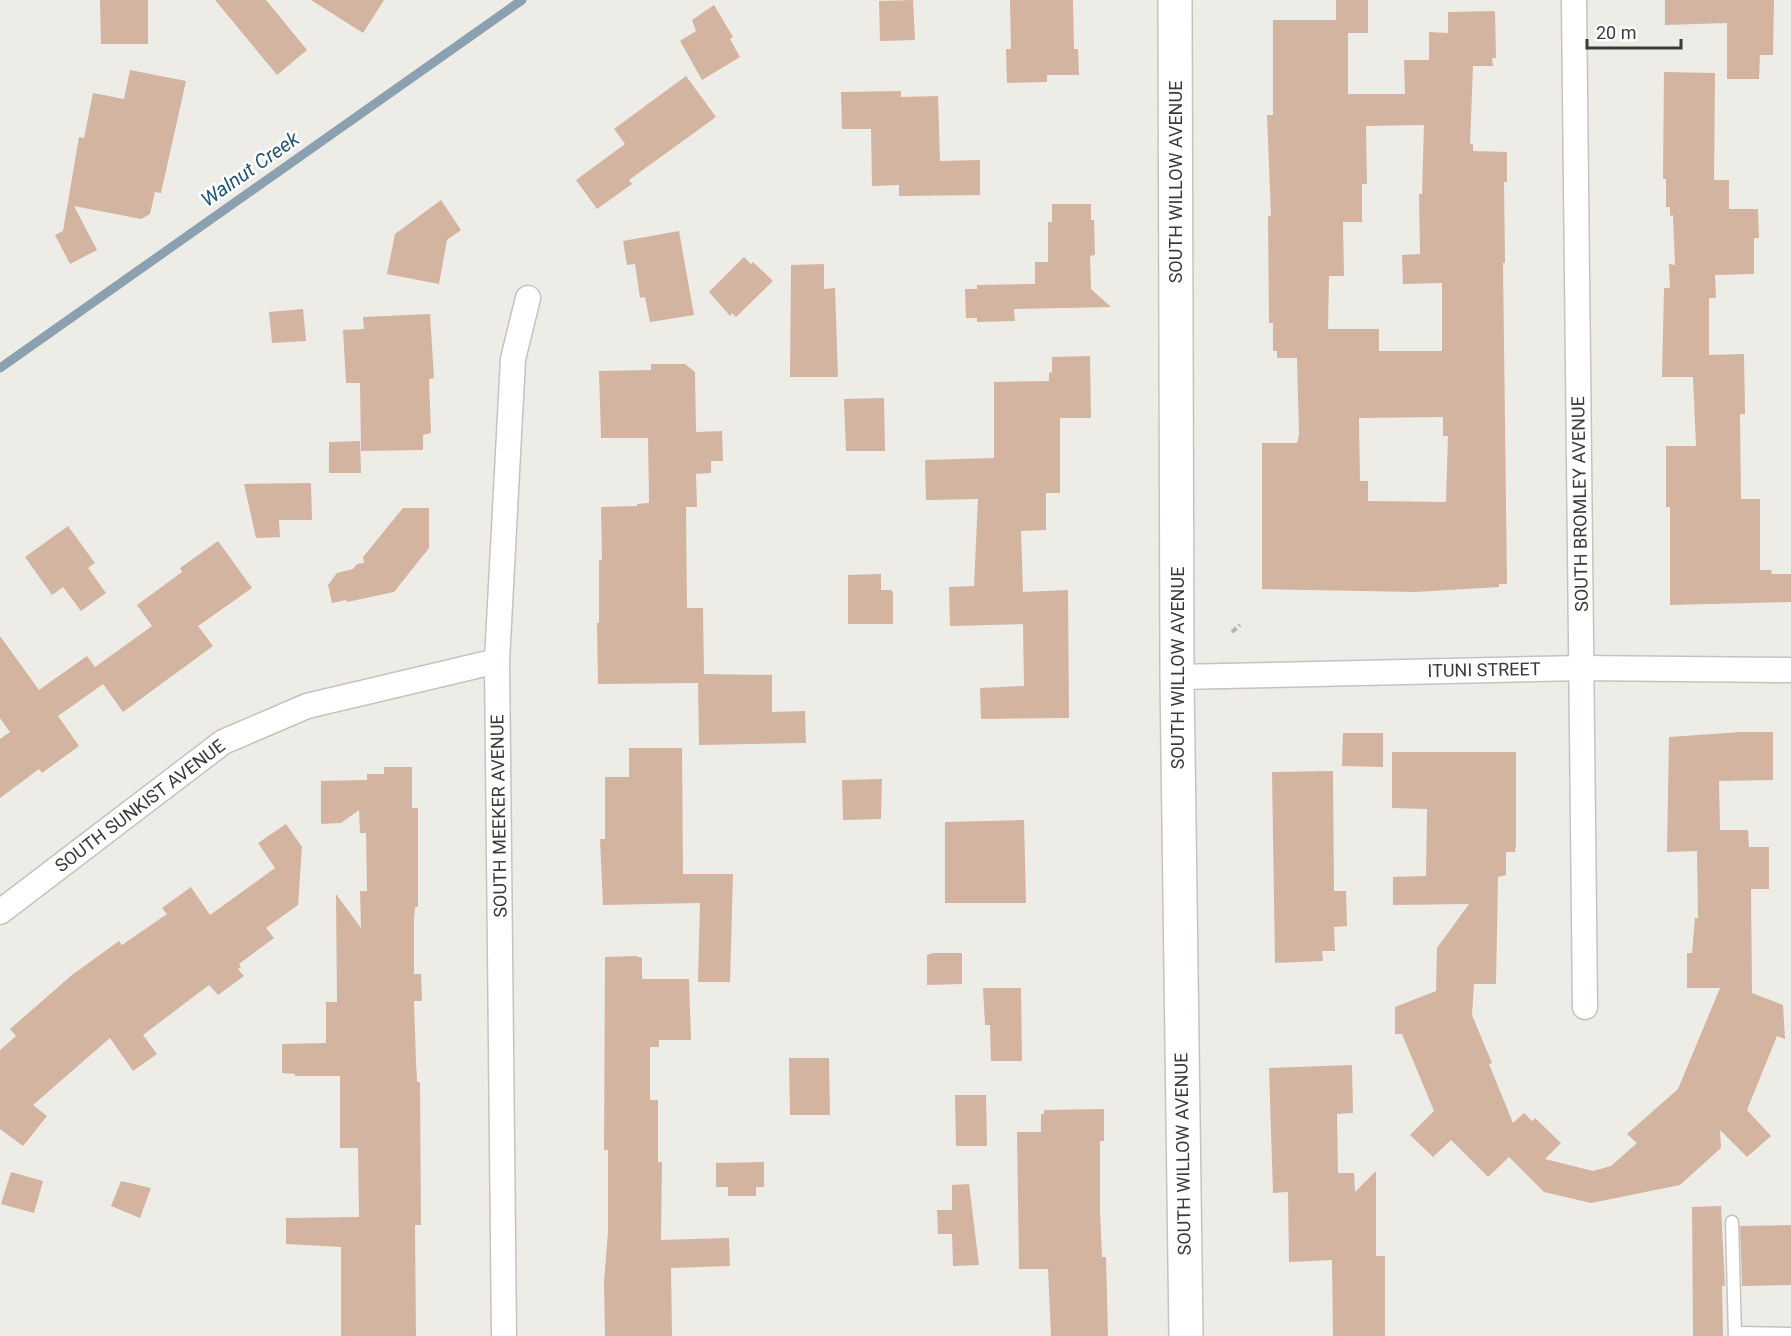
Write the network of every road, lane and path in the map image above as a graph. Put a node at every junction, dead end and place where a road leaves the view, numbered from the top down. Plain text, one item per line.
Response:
1 (1175, 0) edge
2 (1574, 0) edge
3 (528, 298) dead end
4 (1240, 625) dead end
5 (1232, 632) dead end
6 (497, 661) junction
7 (1583, 668) junction
8 (1791, 670) edge
9 (1177, 677) junction
10 (0, 912) edge
11 (1585, 1007) dead end
12 (1732, 1222) dead end
13 (1791, 1334) edge
14 (1735, 1335) edge
15 (504, 1336) edge
16 (1186, 1336) edge

1 - 9 street, SOUTH WILLOW AVENUE
2 - 7 street, SOUTH BROMLEY AVENUE
3 - 6 street, SOUTH MEEKER AVENUE
4 - 5 path
6 - 10 street, SOUTH SUNKIST AVENUE
6 - 15 street, SOUTH MEEKER AVENUE
7 - 8 street, ITUNI STREET
7 - 9 street, ITUNI STREET
7 - 11 street, SOUTH BROMLEY AVENUE
9 - 16 street, SOUTH WILLOW AVENUE
12 - 14 lane
13 - 14 lane

